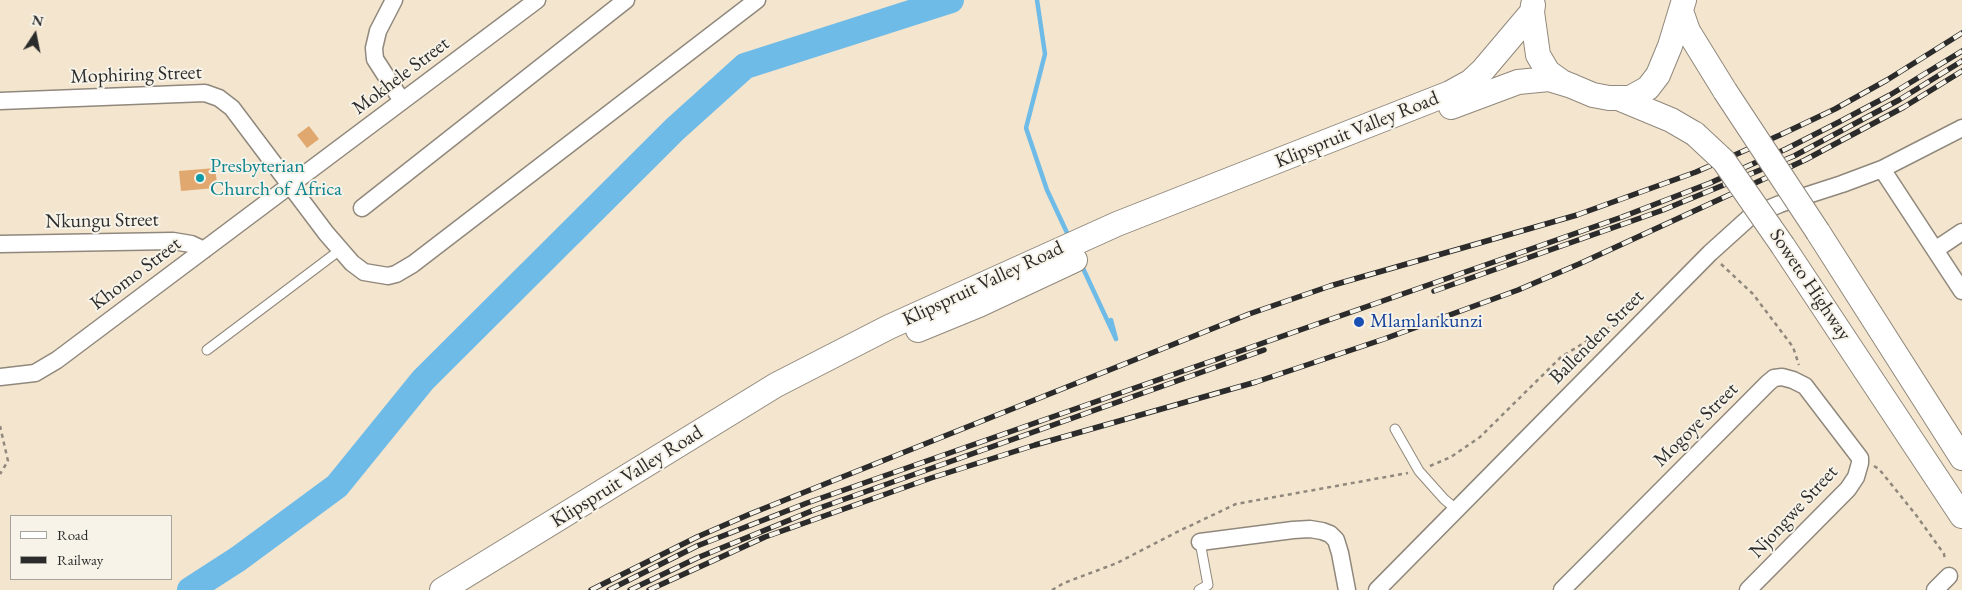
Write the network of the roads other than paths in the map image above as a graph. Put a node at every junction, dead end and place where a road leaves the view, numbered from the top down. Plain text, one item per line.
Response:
1 (394, 0) edge
2 (537, 0) edge
3 (626, 0) edge
4 (757, 0) edge
5 (1533, 6) edge
6 (1683, 6) edge
7 (1572, 86) junction
8 (1618, 98) junction
9 (0, 101) edge
10 (402, 102) junction
11 (1962, 128) edge
12 (1882, 170) junction
13 (290, 185) junction
14 (362, 208) dead end
15 (1119, 231) junction
16 (1962, 232) edge
17 (0, 244) edge
18 (204, 250) junction
19 (340, 250) junction
20 (1935, 250) junction
21 (1036, 268) junction
22 (1962, 291) edge
23 (207, 350) dead end
24 (0, 377) edge
25 (1805, 386) joint
26 (1395, 429) dead end
27 (1962, 458) edge
28 (1456, 510) junction
29 (1962, 516) edge
30 (1200, 542) joint
31 (1949, 576) road end
32 (442, 590) edge
33 (469, 590) edge
34 (1199, 590) edge
35 (1347, 590) edge
36 (1377, 590) edge
37 (1562, 590) edge
38 (1748, 590) edge
39 (1935, 590) edge

1 - 10 street
2 - 10 street, Mokhele Street
3 - 14 street
4 - 19 street, Mophiring Street
5 - 7 main road
5 - 15 main road, Klipspruit Valley Road
6 - 8 main road
6 - 27 main road, Soweto Highway, bridge
7 - 8 main road
7 - 15 main road, Klipspruit Valley Road
8 - 29 main road, Soweto Highway, bridge
9 - 13 street, Mophiring Street
10 - 13 street, Mokhele Street
11 - 12 street, Ballenden Street
12 - 20 street
12 - 28 street, Ballenden Street
13 - 18 street, Khomo Street
13 - 19 street, Mophiring Street
15 - 21 main road, Klipspruit Valley Road
16 - 20 street
17 - 18 street, Nkungu Street
18 - 24 street, Khomo Street
19 - 23 lane
20 - 22 street
21 - 32 main road, Klipspruit Valley Road
21 - 33 main road, Klipspruit Valley Road
25 - 37 street, Mogoye Street
25 - 38 street, Njongwe Street
26 - 28 lane
28 - 36 street, Ballenden Street
30 - 34 lane
30 - 35 street
31 - 39 street

